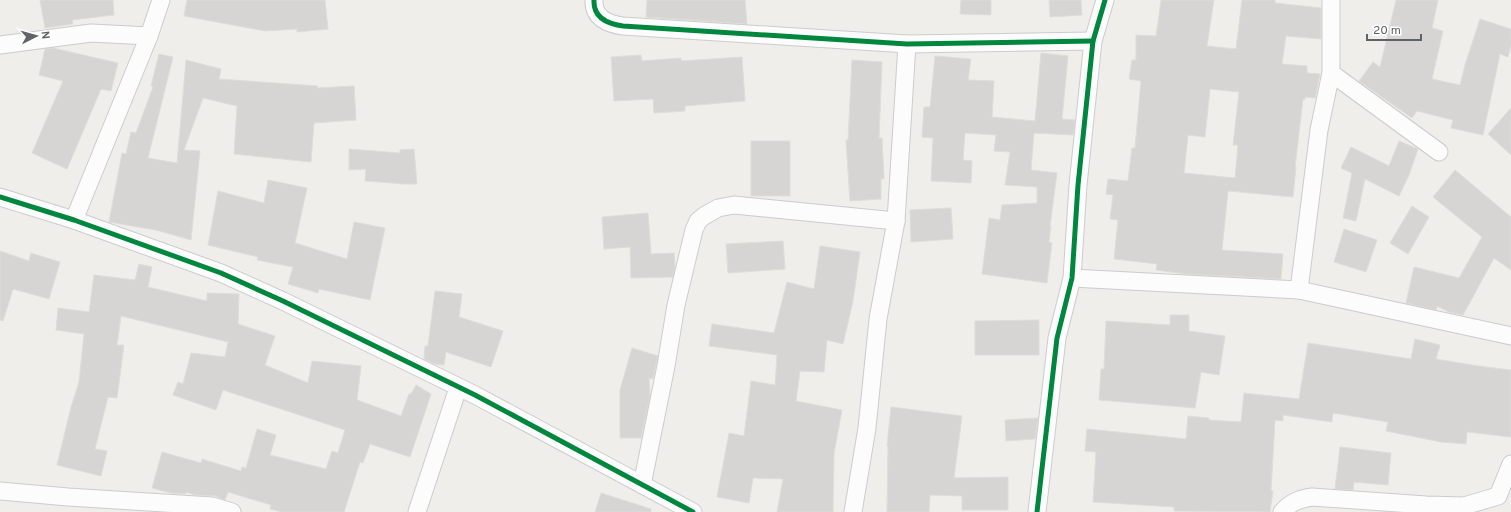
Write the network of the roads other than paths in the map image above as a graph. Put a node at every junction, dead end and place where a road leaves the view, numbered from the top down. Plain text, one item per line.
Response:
1 (161, 0) edge
2 (594, 0) edge
3 (1105, 0) edge
4 (1331, 0) edge
5 (149, 36) junction
6 (1093, 41) junction
7 (907, 44) junction
8 (0, 45) edge
9 (1331, 73) junction
10 (1439, 152) dead end
11 (0, 197) edge
12 (74, 220) junction
13 (896, 221) junction
14 (1072, 278) junction
15 (1299, 290) junction
16 (1511, 336) edge
17 (458, 388) junction
18 (1511, 464) edge
19 (642, 485) junction
20 (0, 491) edge
21 (1505, 498) edge
22 (232, 512) edge
23 (417, 512) edge
24 (693, 512) edge
25 (853, 512) edge
26 (1037, 512) edge
27 (1282, 512) edge

1 - 5 street
2 - 7 street
3 - 6 street
4 - 9 street
5 - 8 street
5 - 12 street
6 - 7 street
6 - 14 street
7 - 13 street
9 - 10 street
9 - 15 street
11 - 12 street
12 - 17 street
13 - 19 street
13 - 25 street
14 - 15 street
14 - 26 street
15 - 16 street
17 - 19 street
17 - 23 street
18 - 21 street
19 - 24 street
20 - 22 street
21 - 27 street

